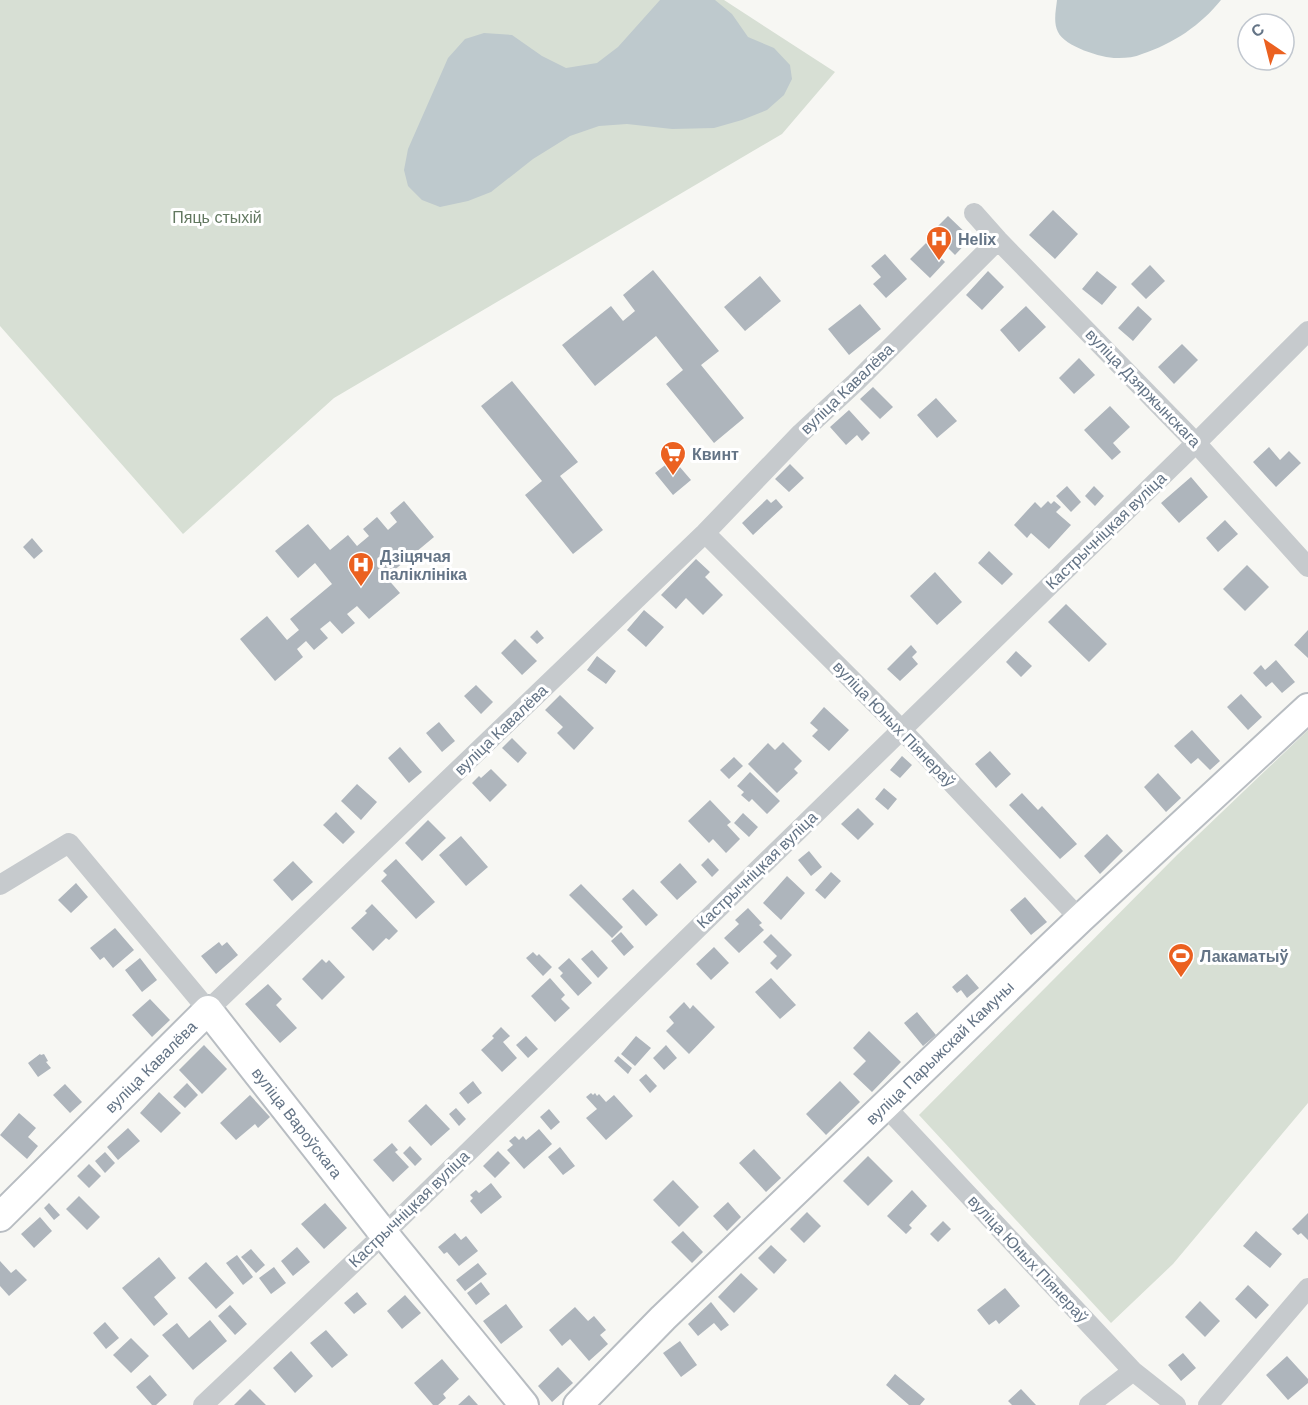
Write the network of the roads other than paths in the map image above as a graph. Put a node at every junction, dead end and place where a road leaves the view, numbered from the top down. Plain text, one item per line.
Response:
1 (974, 213) dead end
2 (998, 240) junction
3 (1308, 331) edge
4 (1196, 443) junction
5 (705, 533) junction
6 (1308, 567) edge
7 (1308, 708) edge
8 (901, 729) junction
9 (0, 885) edge
10 (1080, 919) junction
11 (208, 1010) junction
12 (885, 1106) junction
13 (0, 1217) edge
14 (384, 1234) junction
15 (1308, 1288) edge
16 (1133, 1371) junction
17 (203, 1405) edge
18 (524, 1405) edge
19 (578, 1405) edge
20 (1089, 1405) edge
21 (1176, 1405) edge
22 (1208, 1405) edge

1 - 2 street, вуліца Дзяржынскага
2 - 4 street, вуліца Дзяржынскага
2 - 5 street, вуліца Кавалёва
3 - 4 street, Кастрычніцкая вуліца
4 - 6 street, вуліца Дзяржынскага
4 - 8 street, Кастрычніцкая вуліца
5 - 8 street, вуліца Юных Піянераў
5 - 11 street, вуліца Кавалёва
7 - 10 street, вуліца Парыжскай Камуны
8 - 10 street, вуліца Юных Піянераў
8 - 14 street, Кастрычніцкая вуліца
9 - 11 street, вуліца Вароўскага
10 - 12 street, вуліца Парыжскай Камуны
11 - 13 street, вуліца Кавалёва
11 - 14 street, вуліца Вароўскага
12 - 16 street, вуліца Юных Піянераў
12 - 19 street, вуліца Парыжскай Камуны
14 - 17 street, Кастрычніцкая вуліца
14 - 18 street, вуліца Вароўскага
15 - 22 street
16 - 20 street
16 - 21 street, вуліца Юных Піянераў

